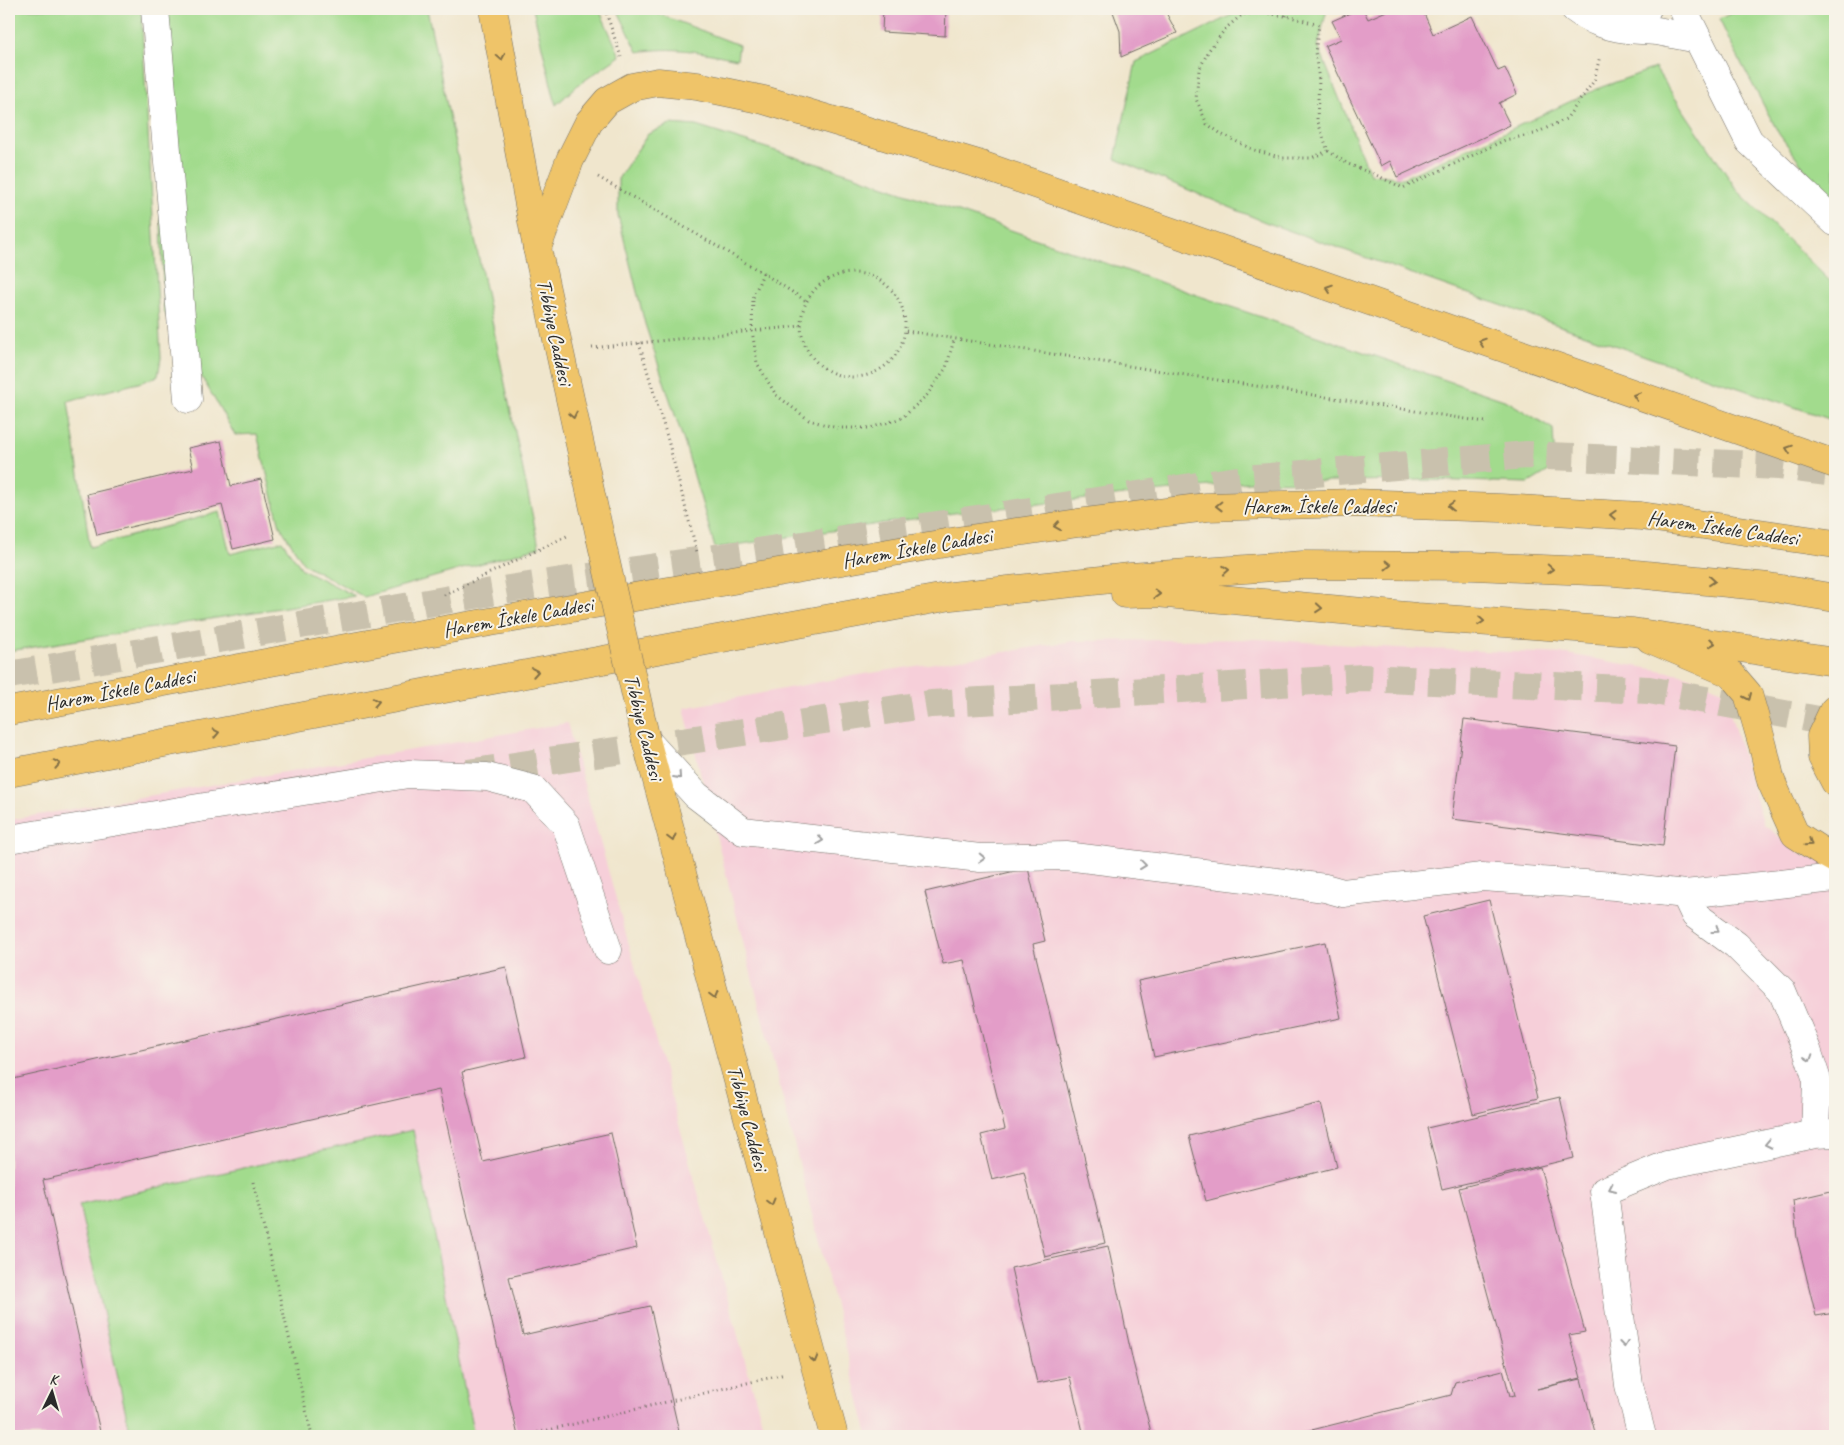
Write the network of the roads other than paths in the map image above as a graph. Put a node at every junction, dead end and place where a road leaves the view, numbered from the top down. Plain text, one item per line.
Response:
1 (155, 9) edge
2 (492, 9) edge
3 (1575, 9) edge
4 (1647, 9) edge
5 (1683, 9) edge
6 (1616, 27) junction
7 (1698, 39) junction
8 (1835, 222) edge
9 (537, 248) junction
10 (188, 399) dead end
11 (1835, 464) edge
12 (1835, 544) edge
13 (951, 596) junction
14 (1835, 598) edge
15 (1633, 632) junction
16 (1835, 662) edge
17 (1835, 709) edge
18 (9, 712) edge
19 (646, 740) junction
20 (9, 773) edge
21 (1835, 782) edge
22 (9, 840) edge
23 (1835, 859) edge
24 (1835, 878) edge
25 (1685, 894) junction
26 (608, 950) dead end
27 (1825, 1133) edge
28 (834, 1436) edge
29 (1642, 1436) edge

1 - 10 street
2 -> 9 main road, Tıbbiye Caddesi
3 - 6 street
4 - 6 street
5 - 7 street
6 - 7 street
7 - 8 street
11 -> 9 main road
9 -> 19 main road, Tıbbiye Caddesi, bridge
12 -> 18 main road, Harem İskele Caddesi
13 -> 14 main road
13 -> 15 main road
20 -> 13 main road
15 -> 16 main road
15 -> 23 main road
17 - 21 main road
19 -> 25 street
19 -> 28 main road, Tıbbiye Caddesi
22 - 26 street
24 - 25 street
25 -> 27 street
27 -> 29 street

